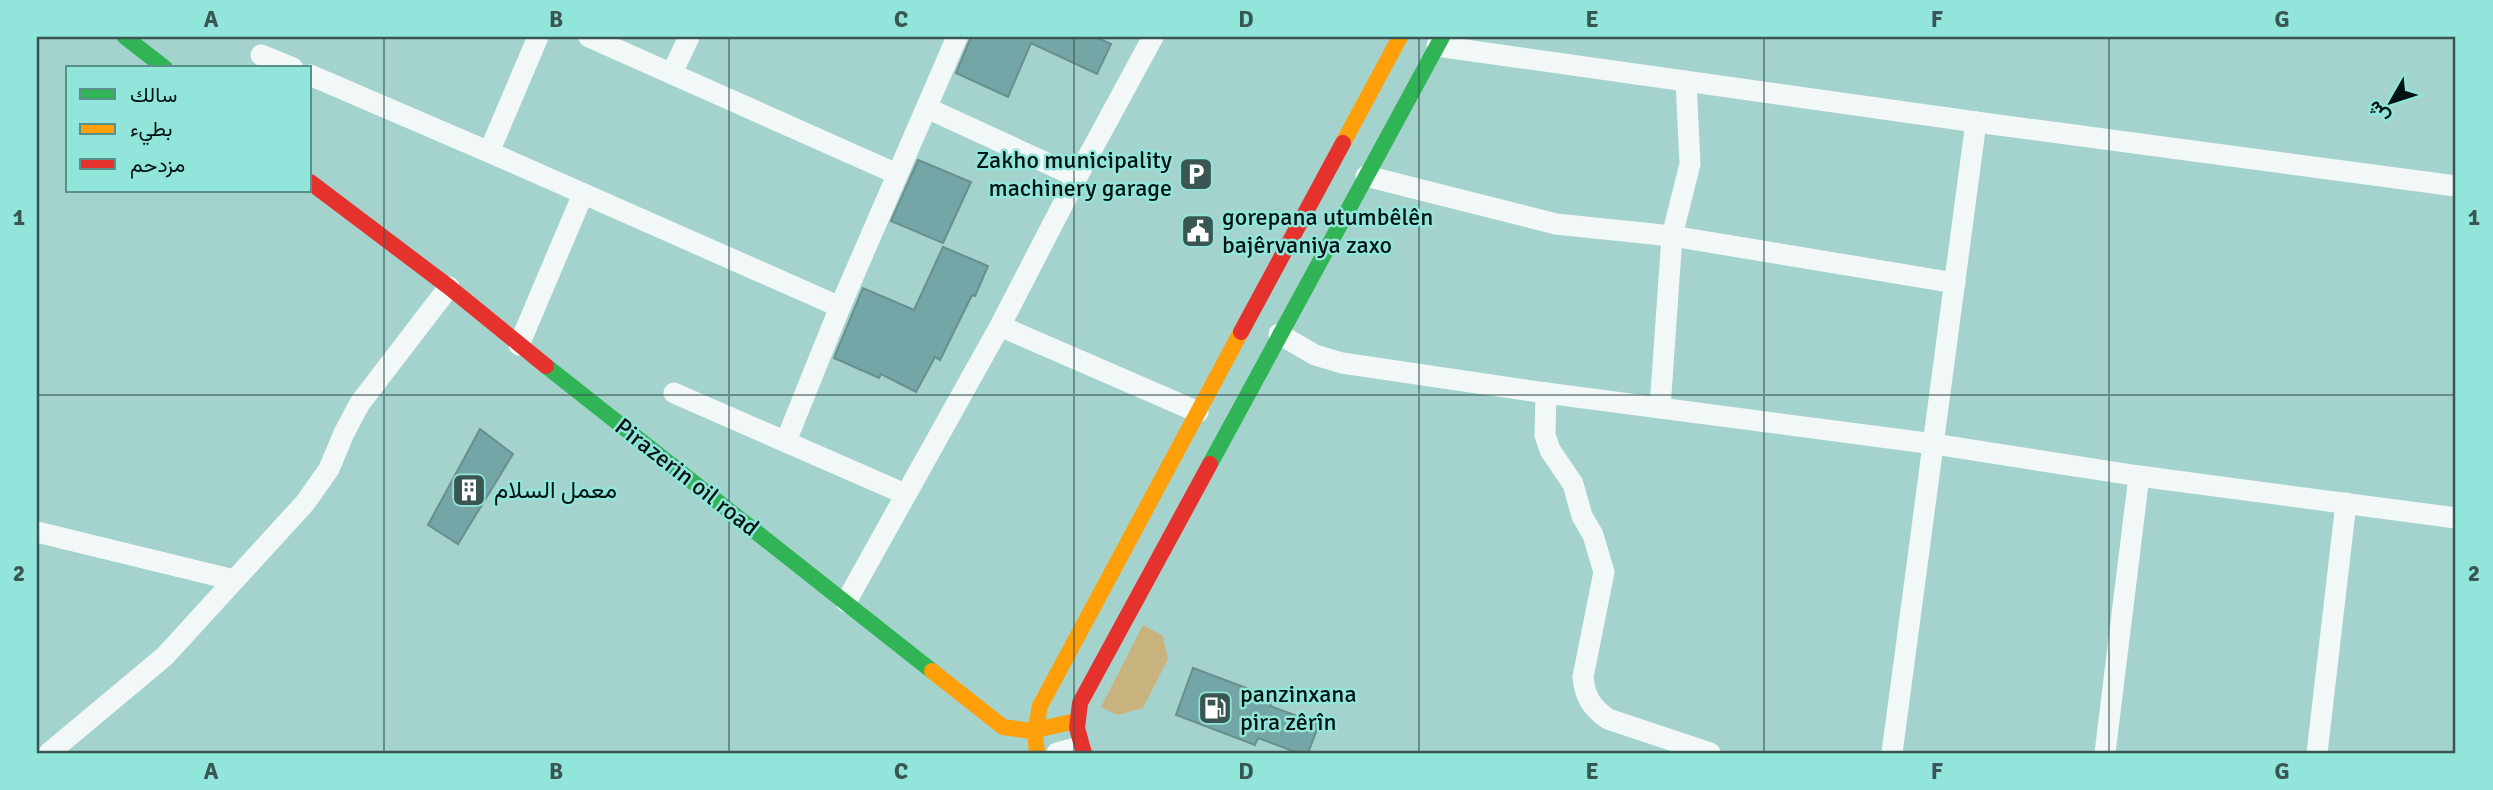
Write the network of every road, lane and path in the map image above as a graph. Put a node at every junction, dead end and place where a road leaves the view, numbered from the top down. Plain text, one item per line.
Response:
1 (125, 37) edge
2 (538, 37) edge
3 (589, 37) edge
4 (689, 37) edge
5 (1153, 37) edge
6 (1400, 37) edge
7 (950, 39) edge
8 (1440, 42) edge
9 (261, 53) edge
10 (162, 66) edge
11 (289, 66) edge
12 (672, 73) junction
13 (312, 76) edge
14 (1686, 81) junction
15 (927, 108) junction
16 (1976, 122) junction
17 (489, 152) junction
18 (897, 174) junction
19 (1366, 176) junction
20 (1077, 177) junction
21 (312, 184) edge
22 (2456, 186) edge
23 (583, 194) junction
24 (1672, 236) junction
25 (1955, 283) junction
26 (449, 287) junction
27 (840, 307) junction
28 (1000, 326) junction
29 (1279, 334) junction
30 (519, 345) junction
31 (674, 393) dead end
32 (1546, 393) junction
33 (1660, 408) junction
34 (1198, 412) junction
35 (786, 441) junction
36 (1934, 444) junction
37 (2139, 476) junction
38 (905, 495) junction
39 (2346, 503) junction
40 (2456, 518) edge
41 (37, 533) edge
42 (234, 580) junction
43 (846, 602) junction
44 (1076, 720) junction
45 (1035, 732) junction
46 (1082, 750) edge
47 (49, 753) edge
48 (1038, 753) edge
49 (1057, 753) edge
50 (1710, 753) edge
51 (1892, 753) edge
52 (2105, 753) edge
53 (2317, 753) edge

1 - 10 main road
2 - 17 street
3 - 12 street
4 - 12 street
5 - 20 street
6 - 34 main road
7 - 15 street
8 - 14 street
8 - 19 main road
9 - 11 street
12 - 18 street
13 - 17 street
14 - 16 street
14 - 24 street
15 - 18 street
15 - 20 street
16 - 22 street
16 - 25 street
17 - 23 street
18 - 27 street
19 - 24 street
19 - 29 main road
20 - 28 street
21 - 26 main road, Pirazerin oil road
23 - 27 street
23 - 30 street
24 - 25 street
24 - 33 street
25 - 36 street
26 - 30 main road, Pirazerin oil road
26 - 42 street
27 - 35 street
28 - 34 street
28 - 38 street
29 - 32 street
29 - 44 main road
30 - 43 main road, Pirazerin oil road
31 - 35 street
32 - 33 street
32 - 50 street
33 - 36 street
34 - 45 main road
35 - 38 street
36 - 37 street
36 - 51 street
37 - 39 street
37 - 52 street
38 - 43 street
39 - 40 street
39 - 53 street
41 - 42 street
42 - 47 street
43 - 45 main road, Pirazerin oil road
44 - 45 main road, Pirazerin oil road
44 - 46 main road
45 - 48 main road
46 - 49 street

